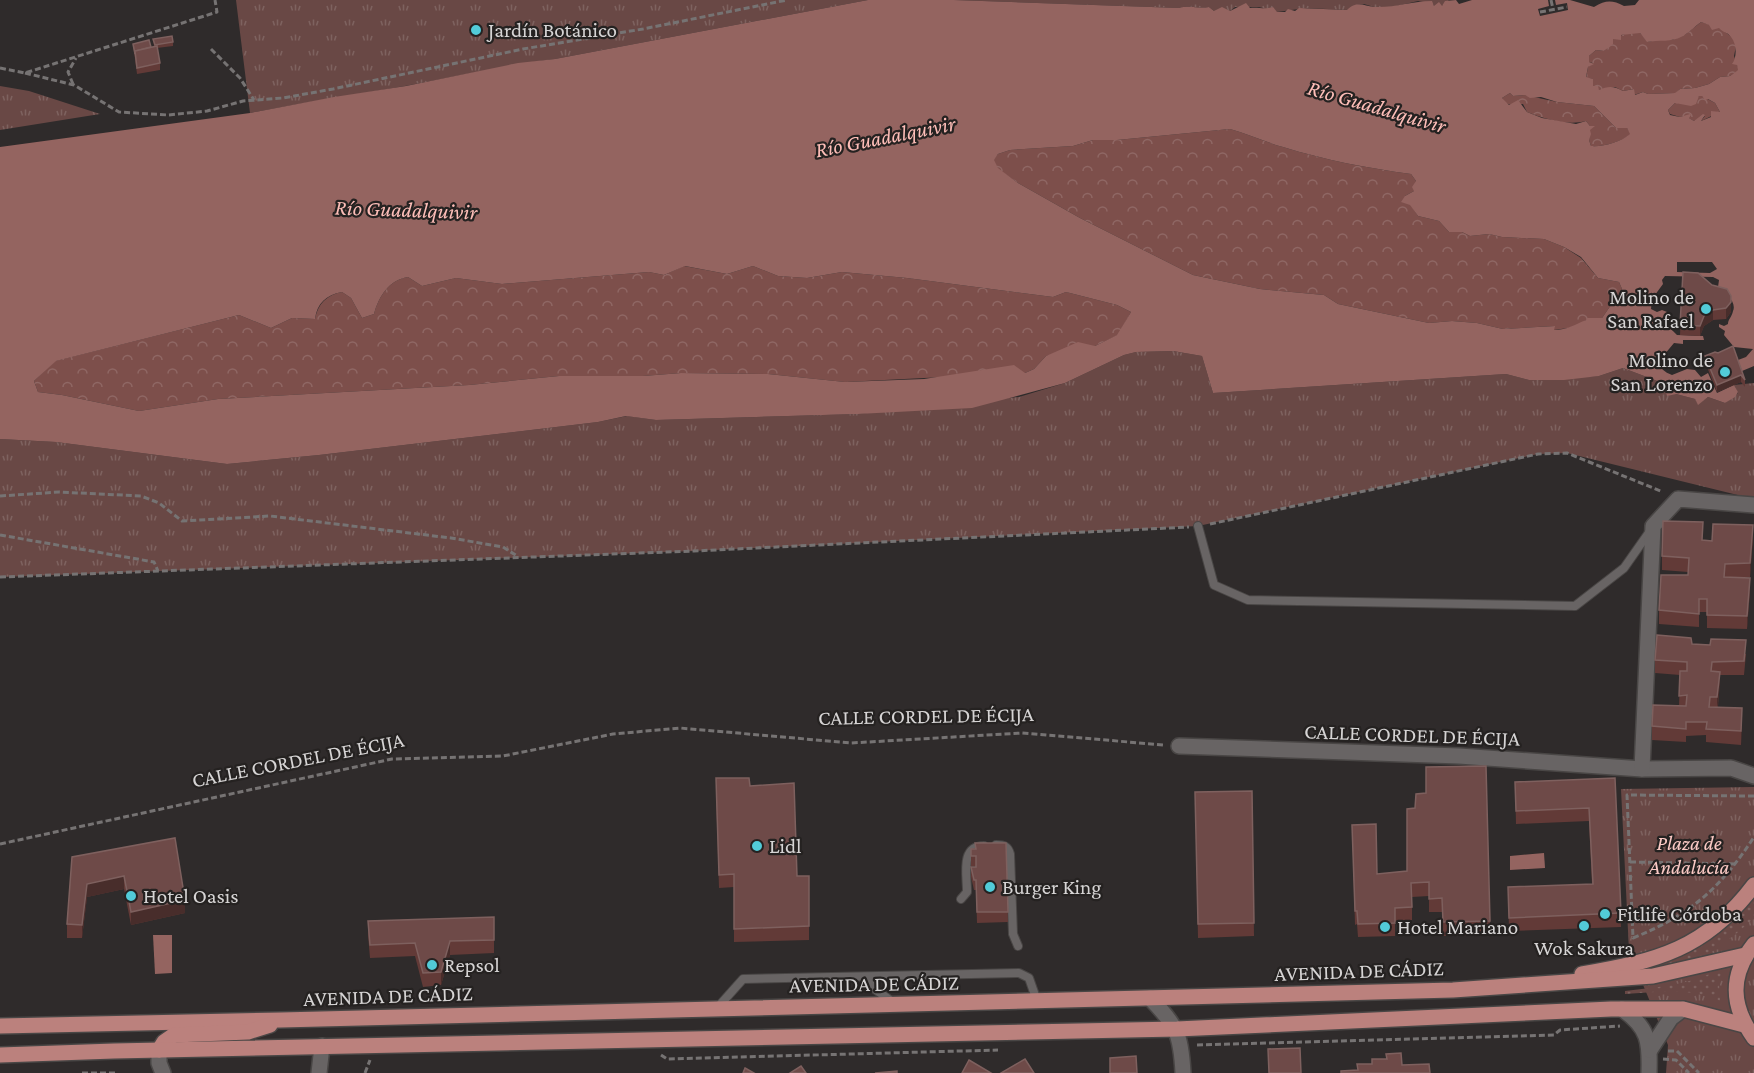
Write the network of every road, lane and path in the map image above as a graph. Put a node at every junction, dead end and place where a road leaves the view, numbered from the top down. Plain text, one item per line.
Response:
1 (215, 0) edge
2 (787, 0) edge
3 (1551, 0) edge
4 (1567, 7) dead end
5 (1553, 9) junction
6 (1540, 12) dead end
7 (212, 49) dead end
8 (77, 56) junction
9 (0, 68) edge
10 (25, 73) junction
11 (74, 85) junction
12 (254, 100) junction
13 (0, 496) edge
14 (1678, 498) junction
15 (1754, 505) edge
16 (1198, 526) junction
17 (1653, 526) junction
18 (0, 535) edge
19 (519, 557) junction
20 (158, 571) junction
21 (0, 577) edge
22 (1179, 746) joint
23 (1642, 769) junction
24 (1754, 776) edge
25 (1754, 796) edge
26 (1754, 837) edge
27 (0, 844) edge
28 (1630, 862) junction
29 (1736, 864) junction
30 (1754, 885) edge
31 (961, 899) dead end
32 (1018, 946) dead end
33 (1750, 950) edge
34 (864, 977) junction
35 (1516, 986) junction
36 (1150, 998) junction
37 (1037, 1001) junction
38 (896, 1004) junction
39 (717, 1008) junction
40 (1622, 1009) junction
41 (1683, 1009) junction
42 (320, 1019) junction
43 (281, 1020) junction
44 (1744, 1025) junction
45 (0, 1026) edge
46 (1177, 1029) junction
47 (1754, 1038) edge
48 (322, 1046) junction
49 (159, 1050) junction
50 (1650, 1054) junction
51 (0, 1055) edge
52 (82, 1073) edge
53 (118, 1073) edge
54 (162, 1073) edge
55 (319, 1073) edge
56 (1183, 1073) edge
57 (1649, 1073) edge
58 (1689, 1073) edge
59 (1699, 1073) edge

1 - 8 path
2 - 12 path
3 - 5 path
4 - 5 path
5 - 6 path
7 - 12 path
8 - 10 path
8 - 11 path
9 - 10 path
10 - 11 path
11 - 12 path
13 - 19 path
14 - 15 street
14 - 16 path
14 - 17 street
16 - 17 lane
16 - 19 path
17 - 23 street
18 - 20 path
19 - 20 path
20 - 21 path
22 - 23 street, CALLE CORDEL DE ÉCIJA
22 - 27 path, CALLE CORDEL DE ÉCIJA
23 - 24 street, CALLE CORDEL DE ÉCIJA
25 - 28 path
26 - 29 path
28 - 29 path
28 - 29 path
30 - 35 main road
31 - 32 lane
33 - 35 main road, AVENIDA DE CÁDIZ
33 - 44 main road
34 - 37 lane
34 - 38 lane
34 - 39 lane
35 - 36 main road, AVENIDA DE CÁDIZ
36 - 37 main road, AVENIDA DE CÁDIZ
36 - 46 street
37 - 38 main road, AVENIDA DE CÁDIZ
38 - 39 main road, AVENIDA DE CÁDIZ
39 - 42 main road, AVENIDA DE CÁDIZ
40 - 41 main road
40 - 46 main road
40 - 50 street
41 - 44 main road
41 - 50 street
42 - 43 main road, AVENIDA DE CÁDIZ
42 - 48 main road
43 - 45 main road, AVENIDA DE CÁDIZ
43 - 49 main road
44 - 47 main road
46 - 48 main road
46 - 56 street
48 - 49 main road
48 - 55 street
49 - 51 main road
49 - 54 street
50 - 57 street
50 - 58 path
50 - 59 path
52 - 53 path

